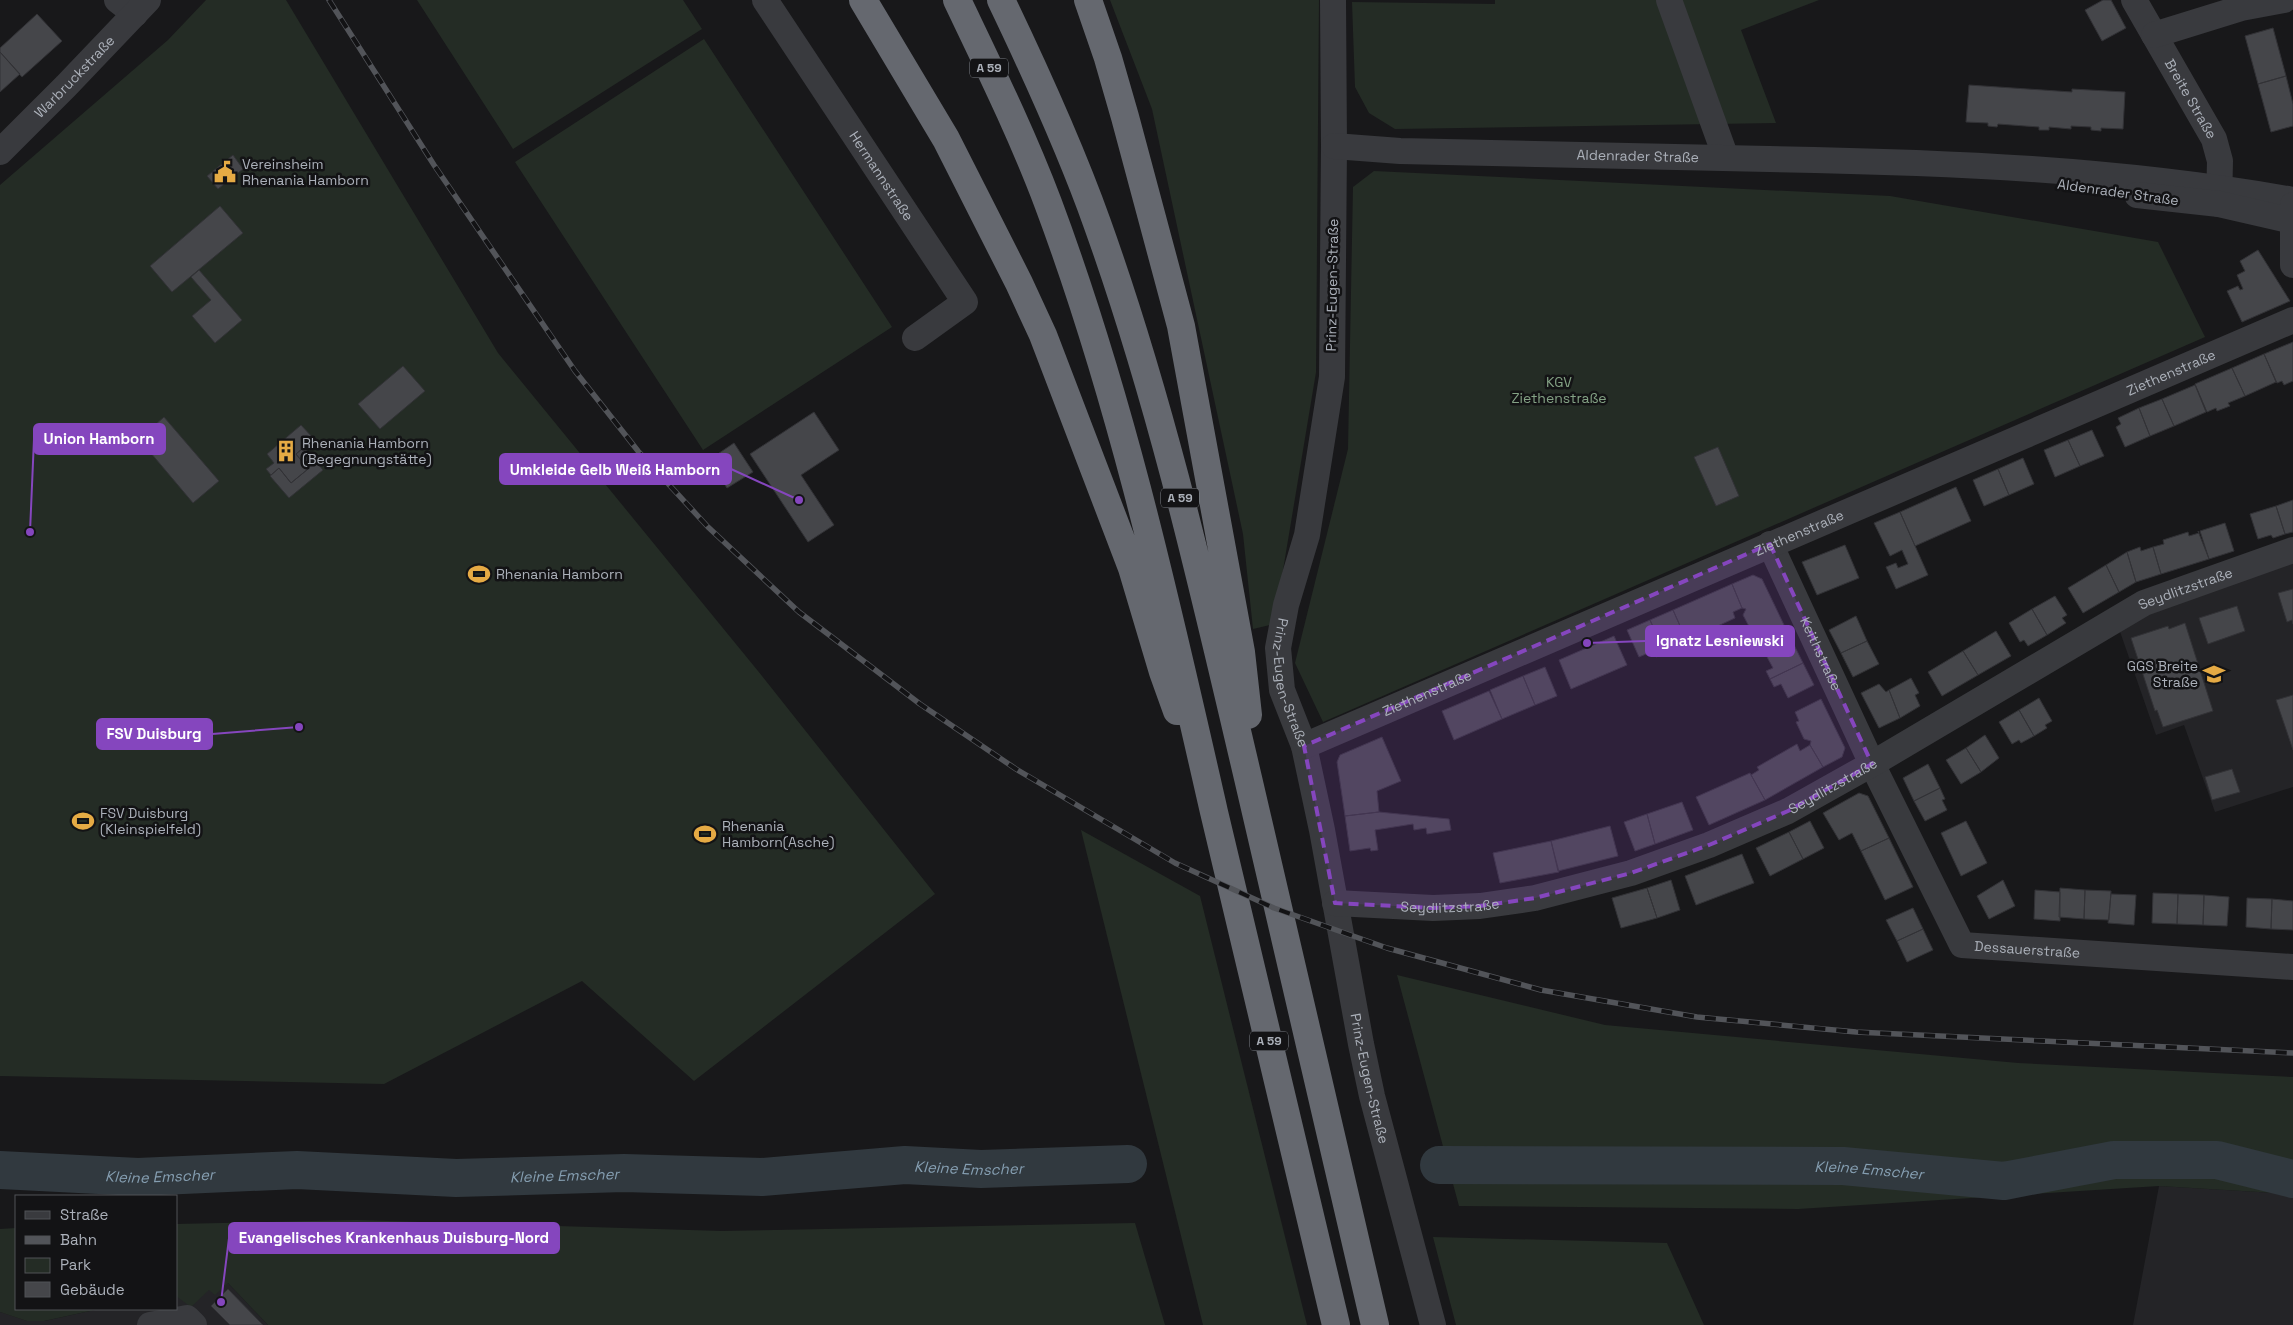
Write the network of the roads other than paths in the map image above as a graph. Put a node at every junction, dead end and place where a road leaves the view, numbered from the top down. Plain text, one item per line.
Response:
1 (765, 0) edge
2 (863, 0) edge
3 (958, 0) edge
4 (1001, 0) edge
5 (1088, 0) edge
6 (1333, 0) edge
7 (1669, 0) edge
8 (2134, 0) edge
9 (2284, 0) edge
10 (133, 5) edge
11 (2154, 35) junction
12 (1334, 146) junction
13 (0, 152) edge
14 (1726, 158) junction
15 (2220, 196) junction
16 (2293, 211) edge
17 (2293, 265) edge
18 (2293, 320) edge
19 (915, 338) dead end
20 (1770, 544) junction
21 (2293, 550) edge
22 (1304, 746) junction
23 (1872, 764) junction
24 (1215, 813) junction
25 (1260, 831) junction
26 (1335, 903) junction
27 (2293, 967) edge
28 (189, 1323) edge
29 (150, 1325) edge
30 (1336, 1325) edge
31 (1376, 1325) edge
32 (1433, 1325) edge

1 - 19 street, Hermannstraße
2 - 24 highway
3 - 24 highway, A 59
4 - 25 highway, A 59
5 - 25 highway
6 - 12 street, Prinz-Eugen-Straße
7 - 14 street
8 - 11 street, Breite Straße
9 - 11 street
10 - 13 street, Warbruckstraße
11 - 15 street, Breite Straße
12 - 14 street, Aldenrader Straße
12 - 22 street, Prinz-Eugen-Straße
14 - 15 street, Aldenrader Straße
15 - 16 street, Aldenrader Straße
16 - 17 street
18 - 20 street, Ziethenstraße
20 - 22 street, Ziethenstraße
20 - 23 street, Keithstraße
21 - 23 street, Seydlitzstraße
22 - 26 street, Prinz-Eugen-Straße
23 - 26 street, Seydlitzstraße
23 - 27 street, Dessauerstraße
24 - 30 highway, A 59
25 - 31 highway, A 59
26 - 32 street, Prinz-Eugen-Straße
28 - 29 street

